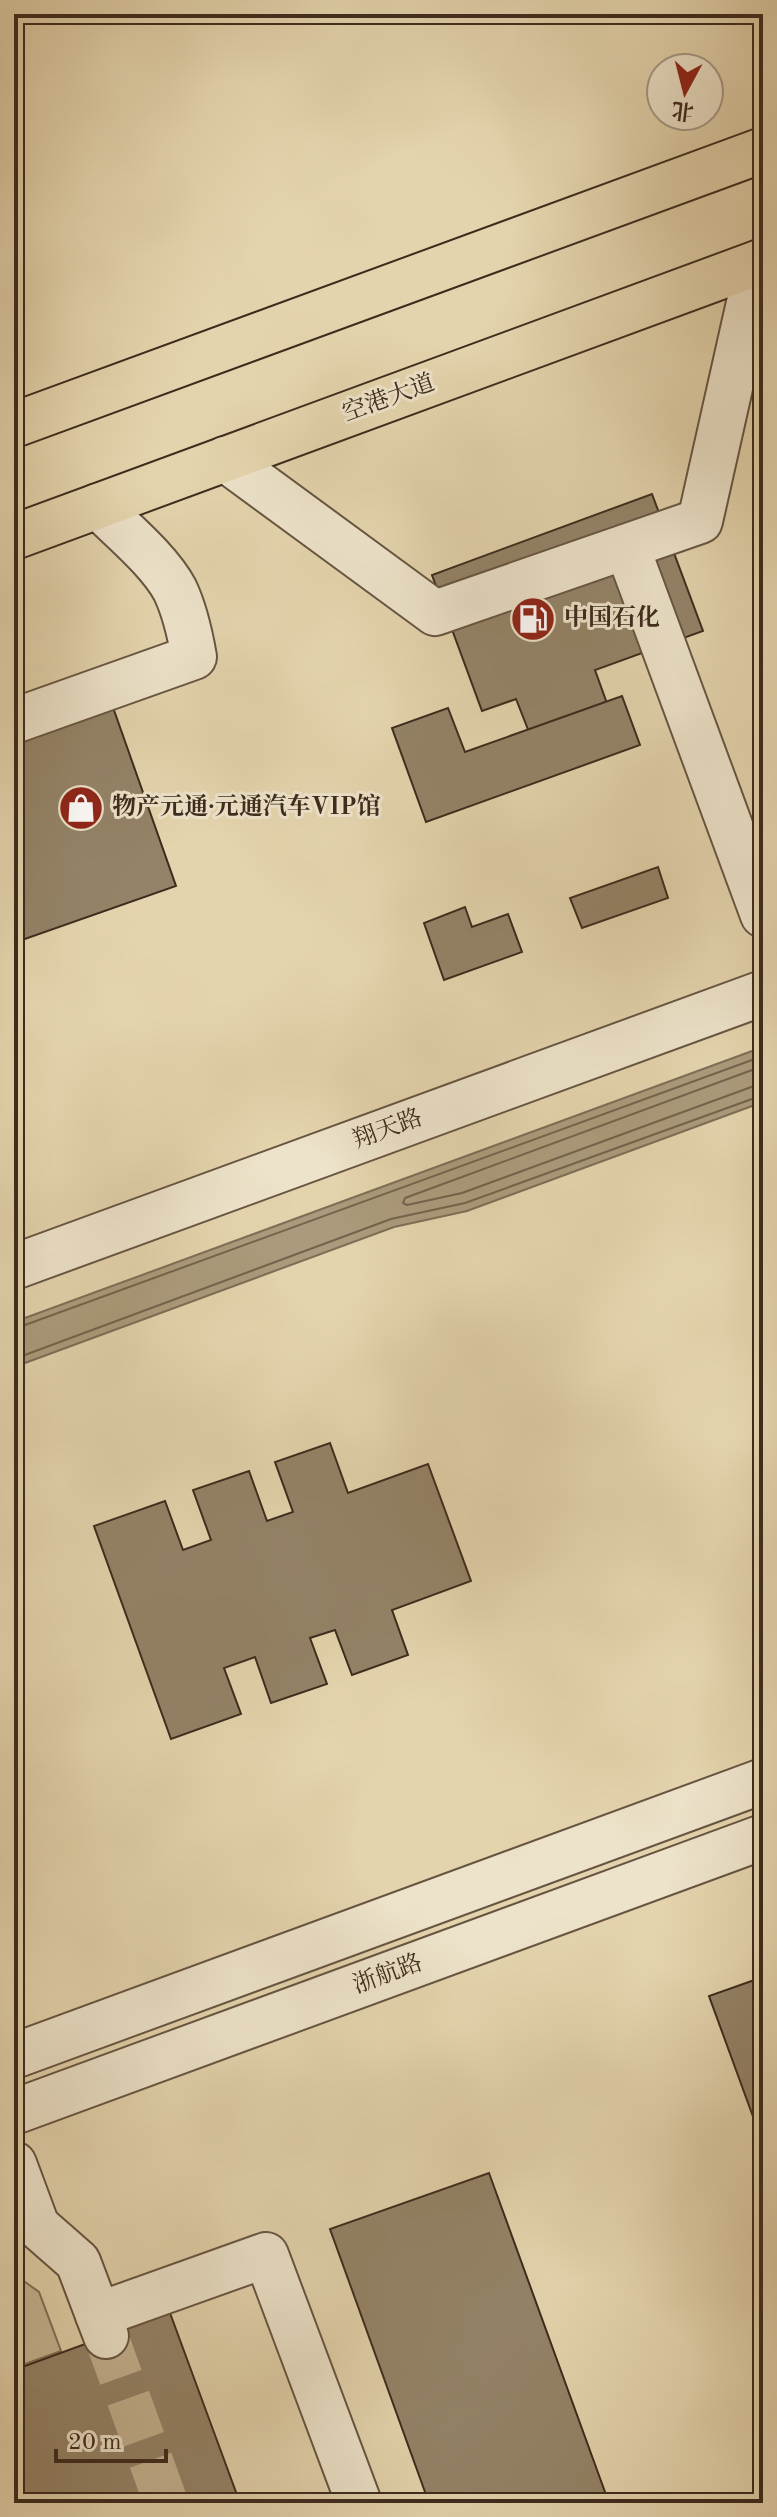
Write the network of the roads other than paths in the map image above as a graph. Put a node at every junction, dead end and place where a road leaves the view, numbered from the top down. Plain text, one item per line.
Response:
1 (763, 150) edge
2 (760, 262) edge
3 (14, 425) edge
4 (225, 459) junction
5 (98, 506) junction
6 (14, 537) edge
7 (627, 547) junction
8 (14, 721) edge
9 (763, 915) edge
10 (763, 993) edge
11 (14, 1267) edge
12 (763, 1781) edge
13 (763, 1837) edge
14 (14, 2056) edge
15 (14, 2112) edge
16 (14, 2164) edge
17 (25, 2230) edge
18 (359, 2503) edge

1 - 3 main road
2 - 4 main road, 空港大道
2 - 7 street
4 - 5 main road, 空港大道
4 - 7 street
5 - 6 main road, 空港大道
5 - 8 street
7 - 9 street
10 - 11 street, 翔天路
12 - 14 street
13 - 15 street, 浙航路
16 - 17 street
17 - 18 street

